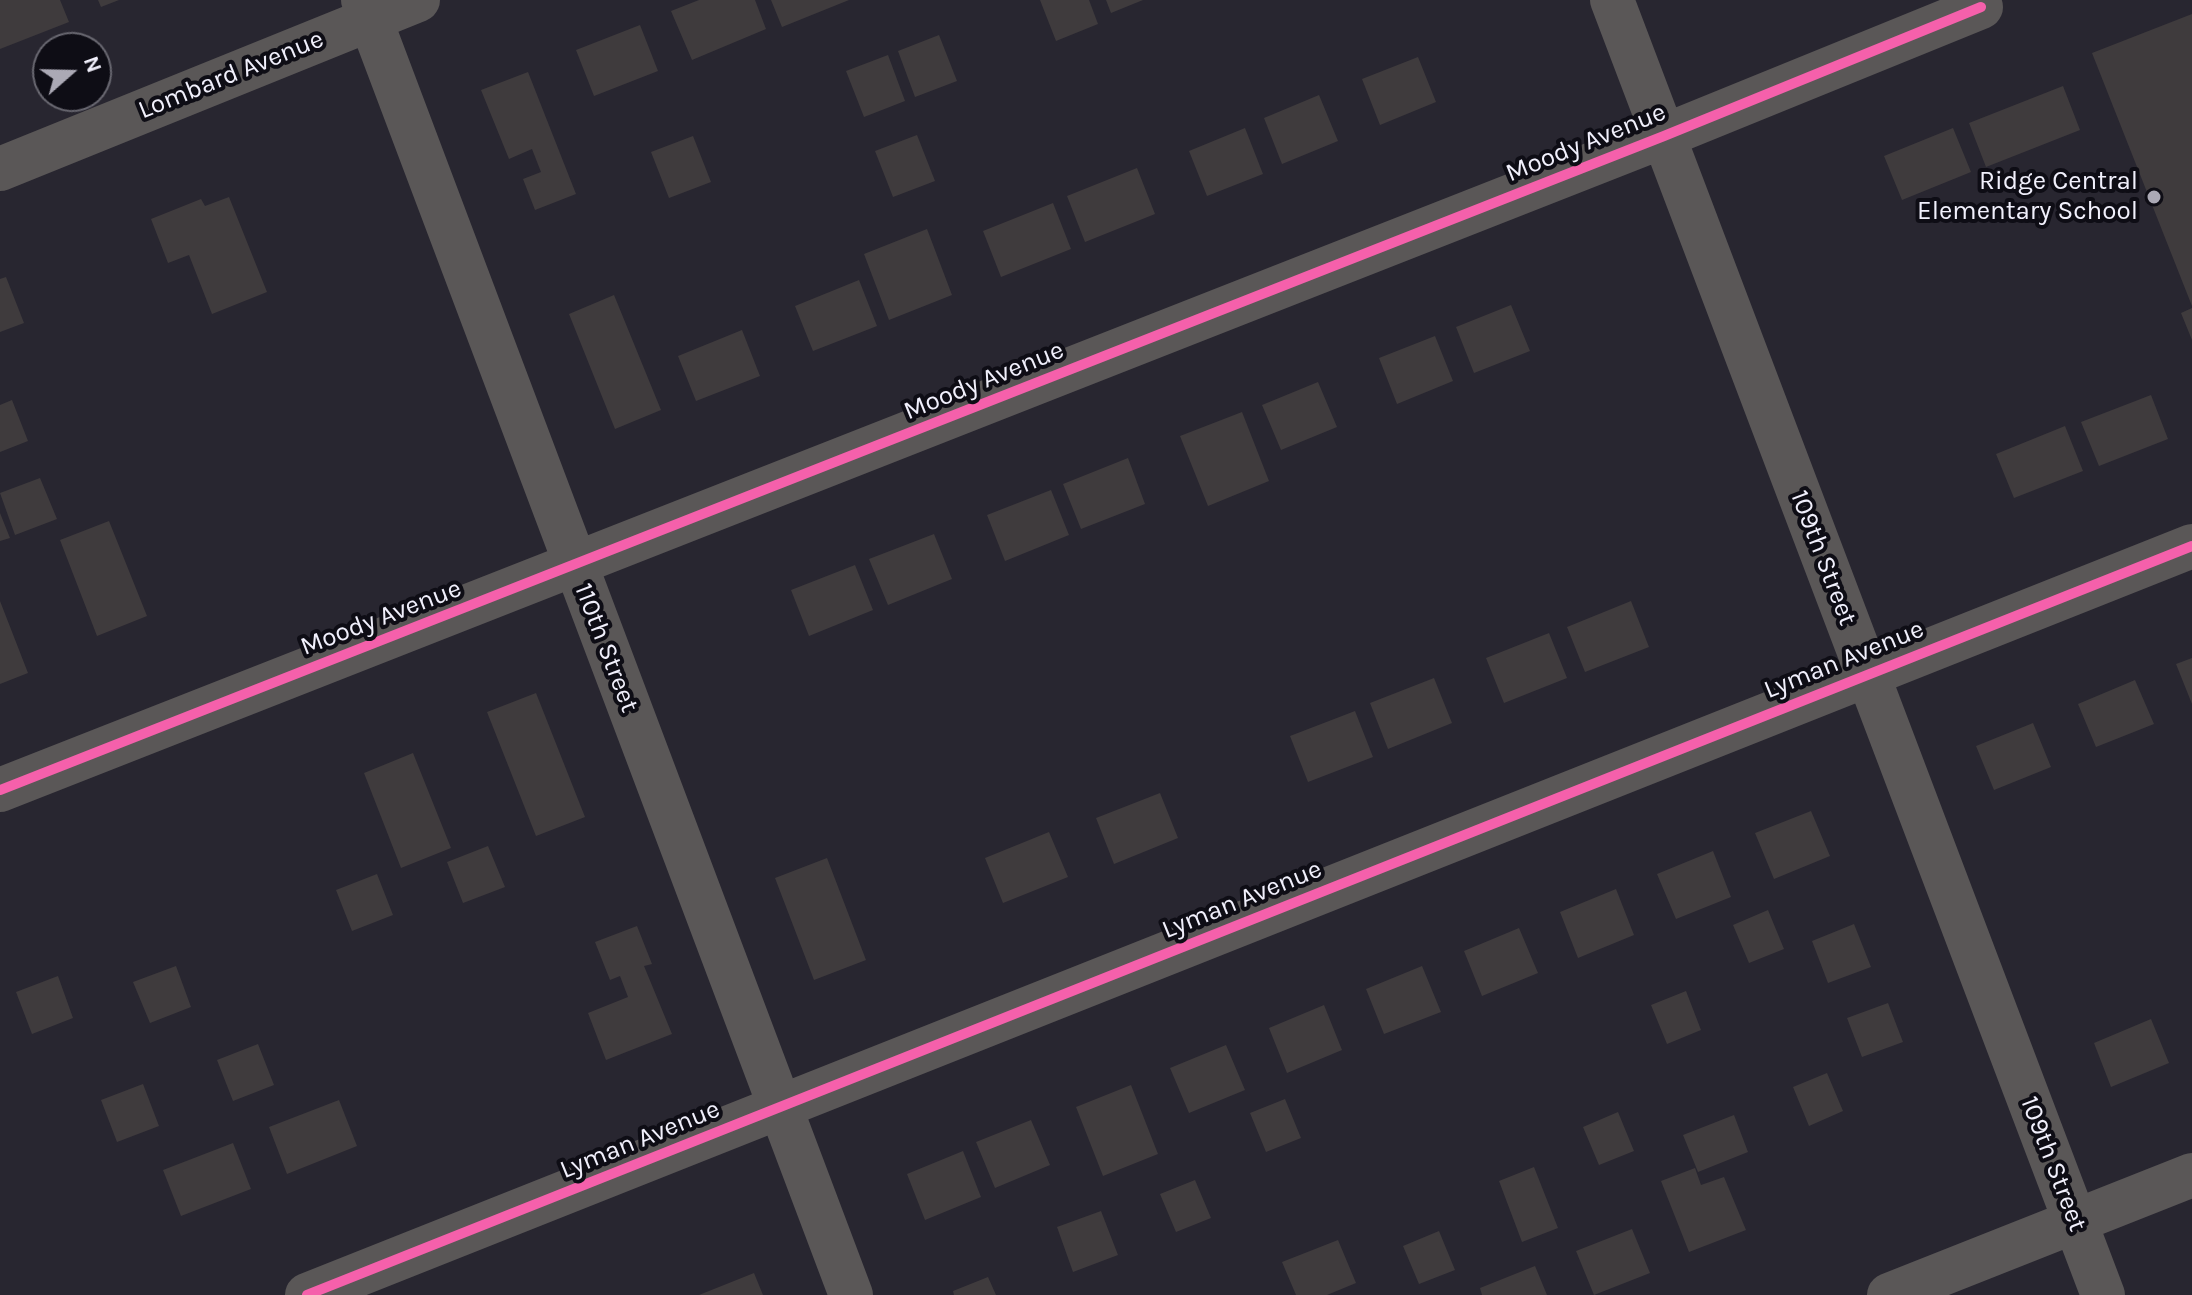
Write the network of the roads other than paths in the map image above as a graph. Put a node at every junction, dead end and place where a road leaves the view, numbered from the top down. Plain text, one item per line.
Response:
1 (418, 0) edge
2 (1612, 0) edge
3 (1981, 7) dead end
4 (367, 10) edge
5 (1664, 136) junction
6 (0, 169) edge
7 (2192, 546) edge
8 (575, 566) junction
9 (1867, 674) junction
10 (0, 790) edge
11 (781, 1108) junction
12 (2192, 1175) edge
13 (2075, 1221) junction
14 (307, 1295) edge
15 (851, 1295) edge
16 (1889, 1295) edge
17 (2103, 1295) edge

1 - 4 street, Lombard Avenue
2 - 5 street, 109th Street
3 - 5 street, Moody Avenue
4 - 6 street, Lombard Avenue
4 - 8 street, 110th Street
5 - 8 street, Moody Avenue
5 - 9 street, 109th Street
7 - 9 street, Lyman Avenue
8 - 10 street, Moody Avenue
8 - 11 street, 110th Street
9 - 11 street, Lyman Avenue
9 - 13 street, 109th Street
11 - 14 street, Lyman Avenue
11 - 15 street, 110th Street
12 - 13 street
13 - 16 street
13 - 17 street, 109th Street

